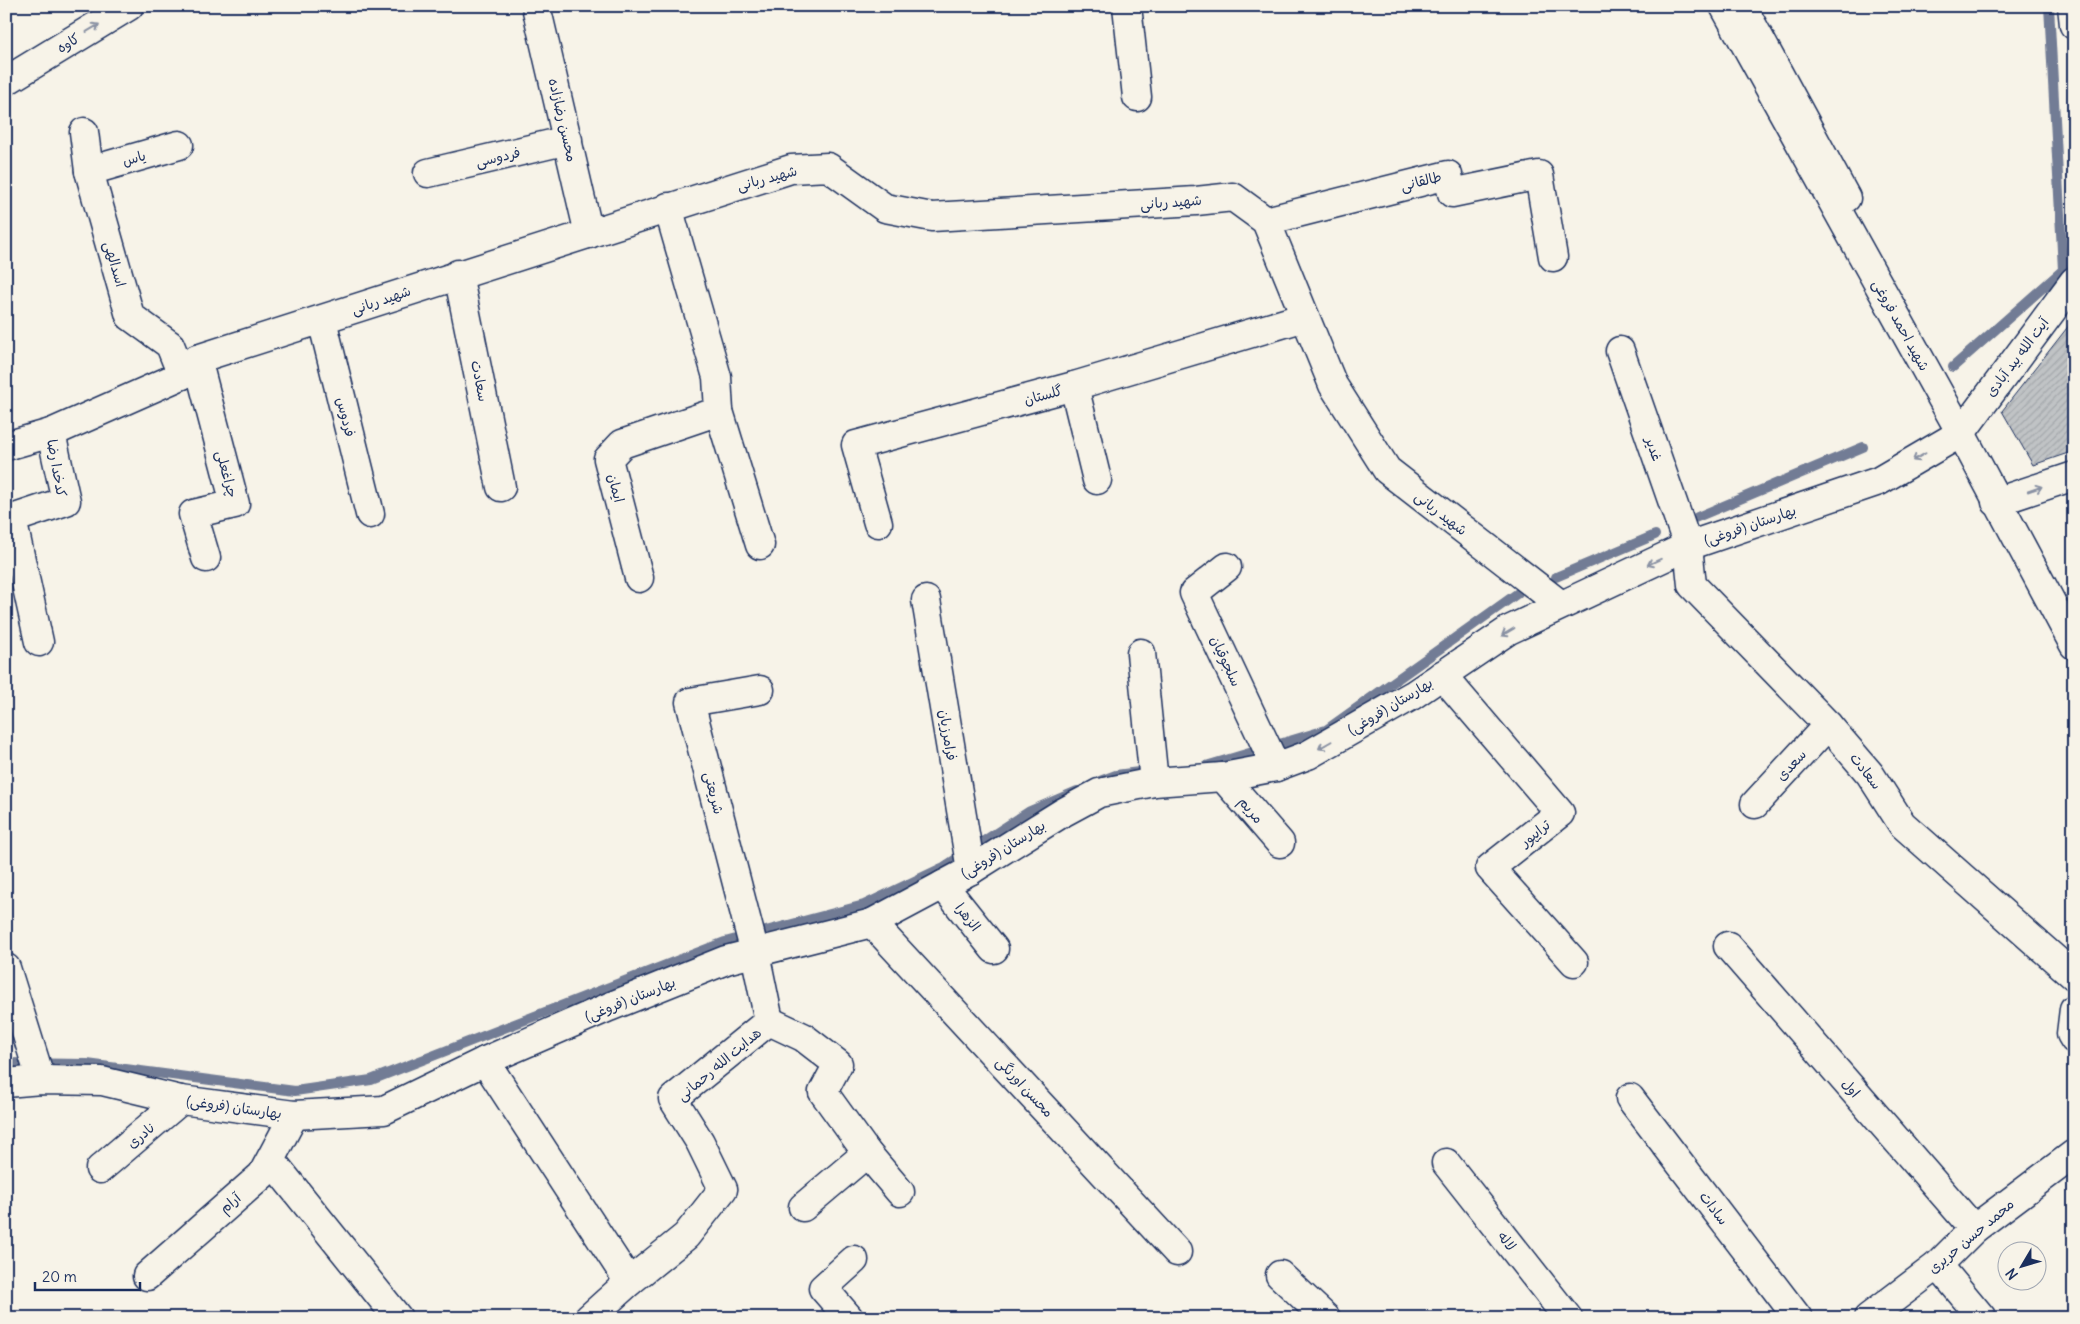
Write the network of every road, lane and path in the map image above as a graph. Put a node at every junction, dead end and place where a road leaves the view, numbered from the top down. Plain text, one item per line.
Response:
1 (129, 6) edge
2 (536, 6) edge
3 (1127, 6) edge
4 (1724, 6) edge
5 (1742, 6) edge
6 (2072, 6) edge
7 (2074, 25) edge
8 (6, 80) edge
9 (1136, 97) dead end
10 (84, 132) dead end
11 (568, 140) junction
12 (179, 145) dead end
13 (89, 171) junction
14 (428, 173) dead end
15 (668, 207) junction
16 (1266, 221) junction
17 (589, 234) junction
18 (1554, 257) dead end
19 (458, 274) junction
20 (2074, 281) edge
21 (1305, 317) junction
22 (322, 320) junction
23 (1620, 351) dead end
24 (189, 367) junction
25 (1074, 386) junction
26 (719, 412) junction
27 (51, 433) junction
28 (1961, 433) junction
29 (6, 446) edge
30 (2074, 476) edge
31 (1097, 480) dead end
32 (502, 487) dead end
33 (2002, 500) junction
34 (370, 514) dead end
35 (878, 523) dead end
36 (760, 546) dead end
37 (1688, 546) junction
38 (206, 558) dead end
39 (1227, 567) dead end
40 (639, 578) dead end
41 (926, 600) dead end
42 (1560, 605) junction
43 (2074, 620) edge
44 (39, 642) dead end
45 (2074, 645) edge
46 (1141, 653) dead end
47 (1442, 675) junction
48 (760, 690) dead end
49 (1828, 725) junction
50 (1275, 764) junction
51 (1153, 772) junction
52 (1223, 777) junction
53 (1755, 804) dead end
54 (1280, 843) dead end
55 (970, 868) junction
56 (943, 885) junction
57 (872, 923) junction
58 (1728, 946) dead end
59 (994, 949) dead end
60 (755, 951) junction
61 (1574, 962) dead end
62 (6, 968) edge
63 (2074, 976) edge
64 (2074, 1009) edge
65 (770, 1021) junction
66 (2074, 1038) edge
67 (485, 1061) junction
68 (41, 1080) junction
69 (6, 1083) edge
70 (1630, 1098) dead end
71 (181, 1100) junction
72 (294, 1115) junction
73 (868, 1153) junction
74 (2074, 1154) edge
75 (270, 1160) junction
76 (1446, 1164) dead end
77 (100, 1169) dead end
78 (900, 1192) dead end
79 (803, 1207) dead end
80 (1974, 1229) junction
81 (1177, 1252) dead end
82 (854, 1260) dead end
83 (1938, 1265) junction
84 (1280, 1275) dead end
85 (147, 1276) dead end
86 (629, 1282) junction
87 (398, 1318) edge
88 (589, 1318) edge
89 (849, 1318) edge
90 (1326, 1318) edge
91 (1568, 1318) edge
92 (1798, 1318) edge
93 (1868, 1318) edge
94 (1982, 1318) edge

8 -> 1 street, کاوه
2 - 11 street, محسن رضازاده
3 - 9 street
4 - 28 street, شهید احمد فروغی
5 - 33 street, شهید احمد فروغی
6 - 7 street
10 - 13 street, اسدالهی
11 - 14 street, فردوسی
11 - 17 street, محسن رضازاده
12 - 13 street, یاس
13 - 24 street, اسدالهی
15 - 16 street, شهید ربانی
15 - 17 street, شهید ربانی
15 - 26 street
16 - 18 street, طالقانی
16 - 21 street, شهید ربانی
17 - 19 street, شهید ربانی
19 - 22 street, شهید ربانی
19 - 32 street, سعادت
20 - 28 street, آیت الله بید آبادی
21 - 25 street, گلستان
21 - 42 street, شهید ربانی
22 - 24 street, شهید ربانی
22 - 34 street, فردوس
23 - 37 street, غدیر
24 - 27 street, شهید ربانی
24 - 38 street, چراغعلی
25 - 31 street
25 - 35 street, گلستان
26 - 36 street
26 - 40 street, ایمان
27 - 29 street, شهید ربانی
27 - 44 street, کدخدا رضا
28 - 33 street, شهید احمد فروغی
28 -> 37 street, بهارستان (فروغی)
33 -> 30 street
33 - 43 street, شهید احمد فروغی
33 - 45 street, شهید احمد فروغی
37 -> 42 street, بهارستان (فروغی)
37 - 49 street, سعادت
39 - 50 street, سلجوقیان
41 - 55 street, فرامرزیان
42 -> 47 street, بهارستان (فروغی)
46 - 51 street
47 -> 50 street, بهارستان (فروغی)
47 - 61 street, ترایپور
48 - 60 street, شریعتی
49 - 53 street, سعدی
49 - 63 street, سعادت
50 - 52 street, بهارستان (فروغی)
51 - 52 street, بهارستان (فروغی)
51 - 55 street, بهارستان (فروغی)
52 - 54 street, مریم
55 - 56 street, بهارستان (فروغی)
56 - 57 street, بهارستان (فروغی)
56 - 59 street, الزهرا
57 - 60 street, بهارستان (فروغی)
57 - 81 street, محسن اورنگی
58 - 80 street, اول
60 - 65 street, هدایت الله رحمانی
60 - 67 street, بهارستان (فروغی)
62 - 68 street
64 - 66 street
65 - 73 street
65 - 86 street, هدایت الله رحمانی
67 - 72 street, بهارستان (فروغی)
67 - 86 street
68 - 69 street, بهارستان (فروغی)
68 - 71 street, بهارستان (فروغی)
70 - 92 street, سادات
71 - 72 street, بهارستان (فروغی)
71 - 77 street, نادری
72 - 75 street, آرام
73 - 78 street
73 - 79 street
74 - 80 street, محمد حسن حریری
75 - 85 street, آرام
75 - 87 street
76 - 91 street, لاله
80 - 83 street, محمد حسن حریری
82 - 89 street
83 - 93 street, محمد حسن حریری
83 - 94 street
84 - 90 street
86 - 88 street, هدایت الله رحمانی

